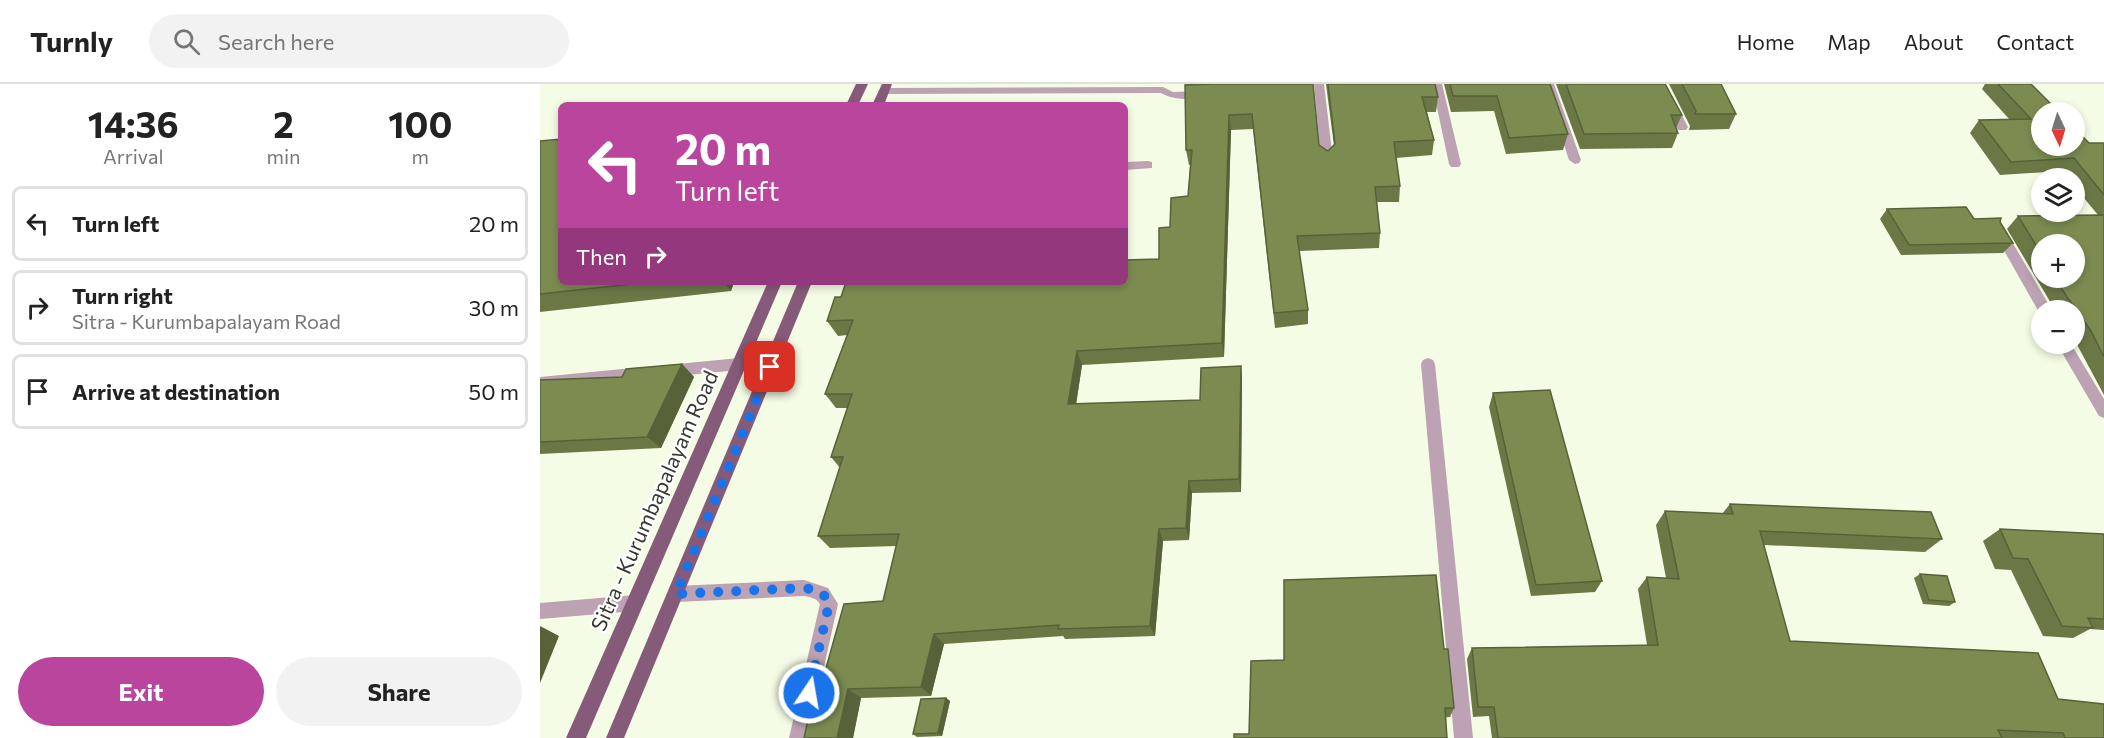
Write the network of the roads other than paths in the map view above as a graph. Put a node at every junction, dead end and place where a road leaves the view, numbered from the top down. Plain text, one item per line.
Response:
1 (862, 84) edge
2 (1319, 84) edge
3 (1437, 84) edge
4 (1549, 84) edge
5 (1660, 84) edge
6 (886, 87) edge
7 (1221, 94) edge
8 (853, 102) edge
9 (879, 102) edge
10 (1682, 127) edge
11 (1327, 160) edge
12 (1575, 160) dead end
13 (1455, 164) dead end
14 (1148, 165) dead end
15 (1128, 166) edge
16 (1999, 231) edge
17 (774, 285) edge
18 (804, 285) edge
19 (2039, 300) edge
20 (2070, 354) edge
21 (739, 364) junction
22 (1428, 364) dead end
23 (540, 383) edge
24 (2104, 412) edge
25 (676, 594) junction
26 (635, 603) junction
27 (540, 611) edge
28 (576, 738) edge
29 (615, 738) edge
30 (799, 738) edge
31 (1463, 738) edge

1 - 8 main road
2 - 11 street
3 - 13 street
4 - 12 street
5 - 10 street
6 - 7 street
6 - 9 main road
14 - 15 street
16 - 19 street
17 - 21 main road, Sitra - Kurumbapalayam Road
18 - 25 main road
20 - 24 street
21 - 23 street
21 - 26 main road, Sitra - Kurumbapalayam Road
22 - 31 street
25 - 29 main road
25 - 30 street
26 - 27 street
26 - 28 main road, Sitra - Kurumbapalayam Road

